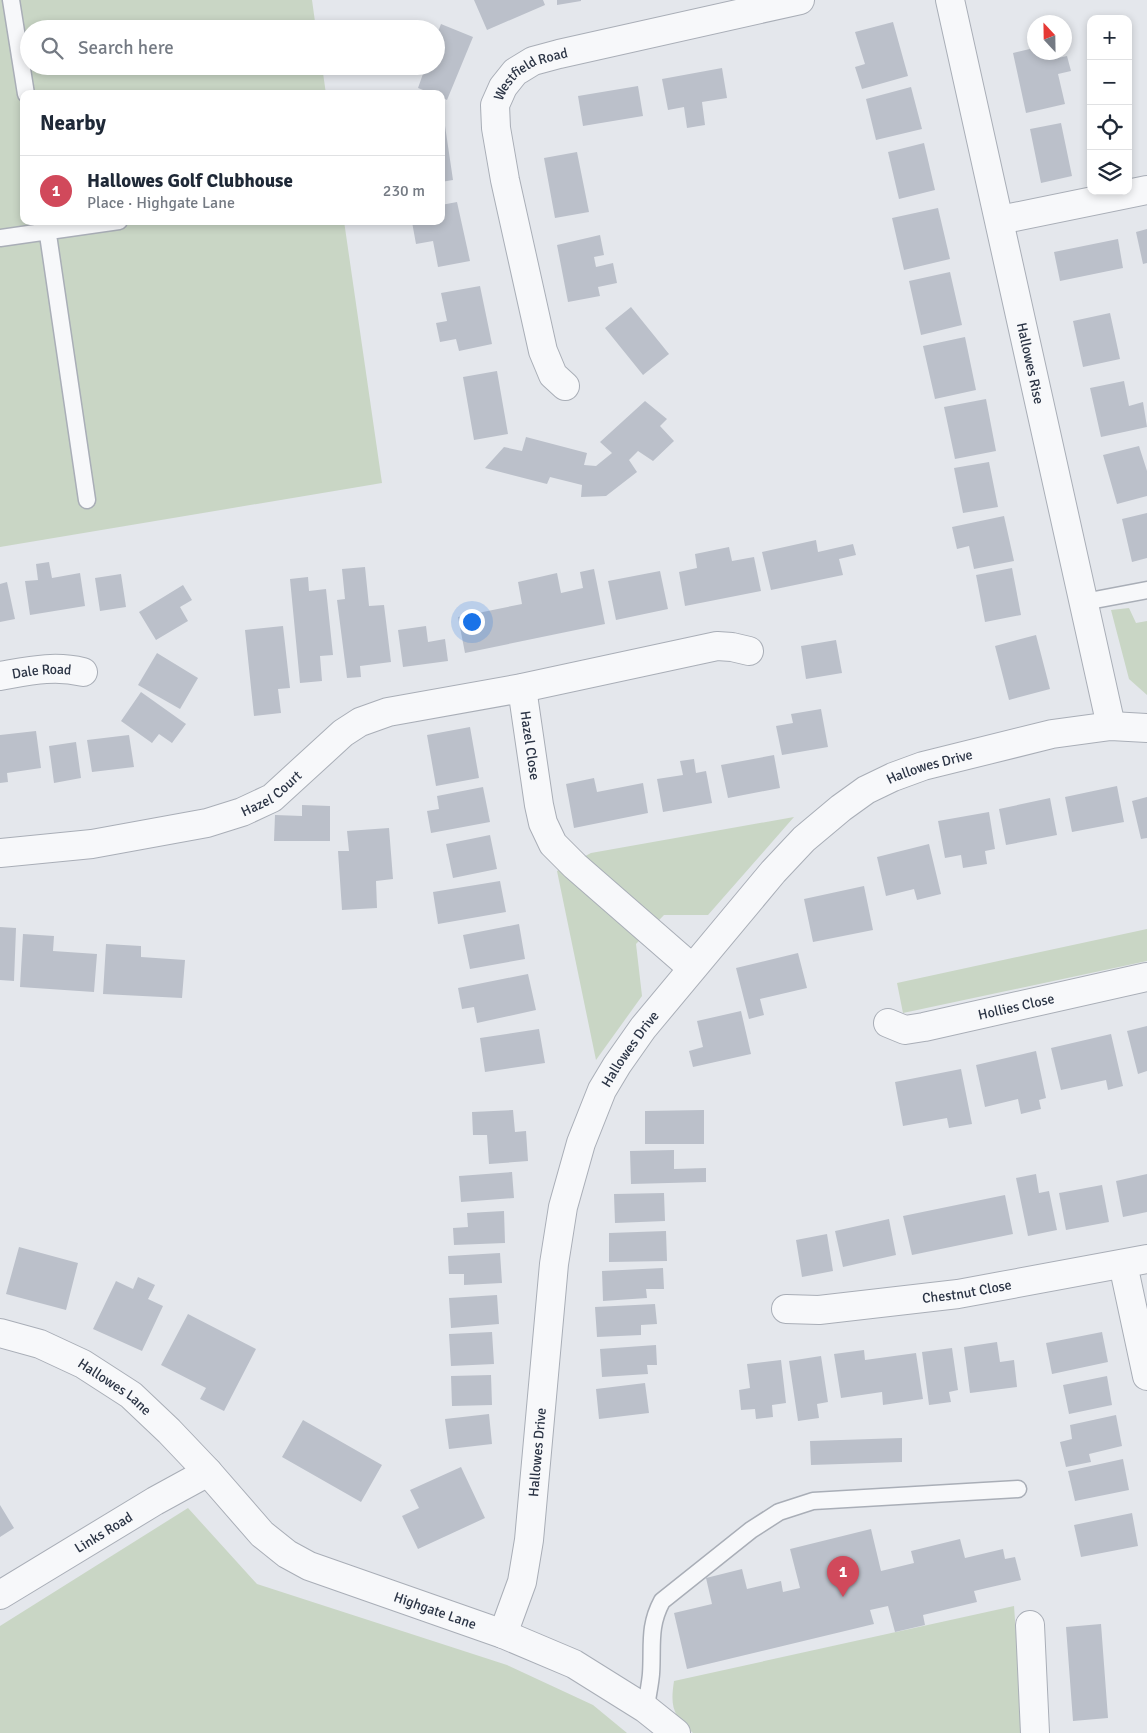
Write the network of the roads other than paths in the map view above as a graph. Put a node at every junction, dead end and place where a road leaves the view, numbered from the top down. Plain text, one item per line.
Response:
1 (11, 0) edge
2 (800, 0) edge
3 (950, 0) edge
4 (20, 56) edge
5 (23, 75) edge
6 (25, 90) edge
7 (1147, 190) edge
8 (1000, 220) junction
9 (61, 225) edge
10 (46, 226) edge
11 (0, 238) edge
12 (565, 386) dead end
13 (87, 500) dead end
14 (1147, 590) edge
15 (1084, 602) junction
16 (749, 651) dead end
17 (83, 672) dead end
18 (0, 676) edge
19 (522, 688) junction
20 (1111, 726) junction
21 (1147, 728) edge
22 (0, 853) edge
23 (692, 968) junction
24 (1147, 976) edge
25 (888, 1023) dead end
26 (1135, 1262) edge
27 (786, 1309) dead end
28 (0, 1334) edge
29 (1147, 1376) edge
30 (208, 1472) junction
31 (1018, 1489) dead end
32 (0, 1595) edge
33 (1030, 1625) dead end
34 (503, 1634) junction
35 (646, 1709) junction
36 (676, 1733) edge
37 (1035, 1733) edge

1 - 4 lane
2 - 12 street, Westfield Road
3 - 8 street, Hallowes Rise
5 - 6 lane
7 - 8 street
8 - 15 street, Hallowes Rise
9 - 10 lane
10 - 11 lane
10 - 13 lane
14 - 15 lane
15 - 20 street, Hallowes Rise
16 - 19 street
17 - 18 street, Dale Road
19 - 22 street, Hazel Court
19 - 23 street, Hazel Close
20 - 21 street, Hallowes Drive
20 - 23 street, Hallowes Drive
23 - 34 street, Hallowes Drive
24 - 25 street, Hollies Close
26 - 27 street, Chestnut Close
26 - 29 street
28 - 30 street, Hallowes Lane
30 - 32 street, Links Road
30 - 34 street, Highgate Lane
31 - 35 lane
33 - 37 street
34 - 35 street, Highgate Lane
35 - 36 street, Highgate Lane

